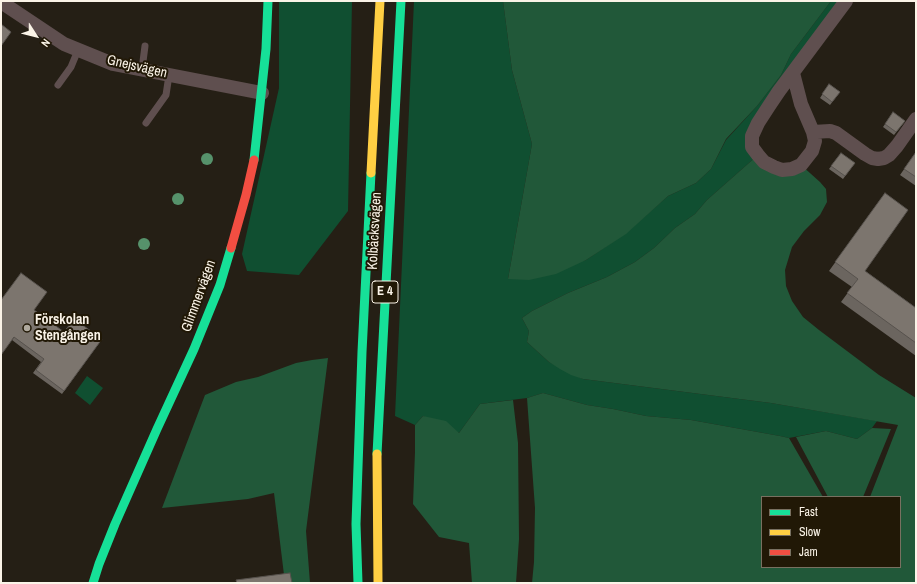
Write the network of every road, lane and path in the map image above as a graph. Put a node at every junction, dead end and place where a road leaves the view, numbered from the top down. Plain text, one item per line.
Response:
1 (268, 1) edge
2 (380, 1) edge
3 (401, 1) edge
4 (846, 1) edge
5 (8, 4) edge
6 (145, 46) dead end
7 (78, 50) junction
8 (142, 69) junction
9 (793, 73) junction
10 (169, 75) junction
11 (58, 85) dead end
12 (262, 93) junction
13 (916, 119) edge
14 (146, 123) dead end
15 (813, 132) junction
16 (93, 583) edge
17 (358, 583) edge
18 (378, 583) edge

1 - 12 main road, Glimmervägen
2 - 17 main road, Kolbäcksvägen / E 4
3 - 18 main road, Kolbäcksvägen / E 4
4 - 9 street
5 - 7 street, Gnejsvägen
6 - 8 lane
7 - 8 street, Gnejsvägen
7 - 11 lane
8 - 10 street, Gnejsvägen
9 - 15 street
9 - 15 street
10 - 12 street, Gnejsvägen
10 - 14 lane
12 - 16 main road, Glimmervägen
13 - 15 street

